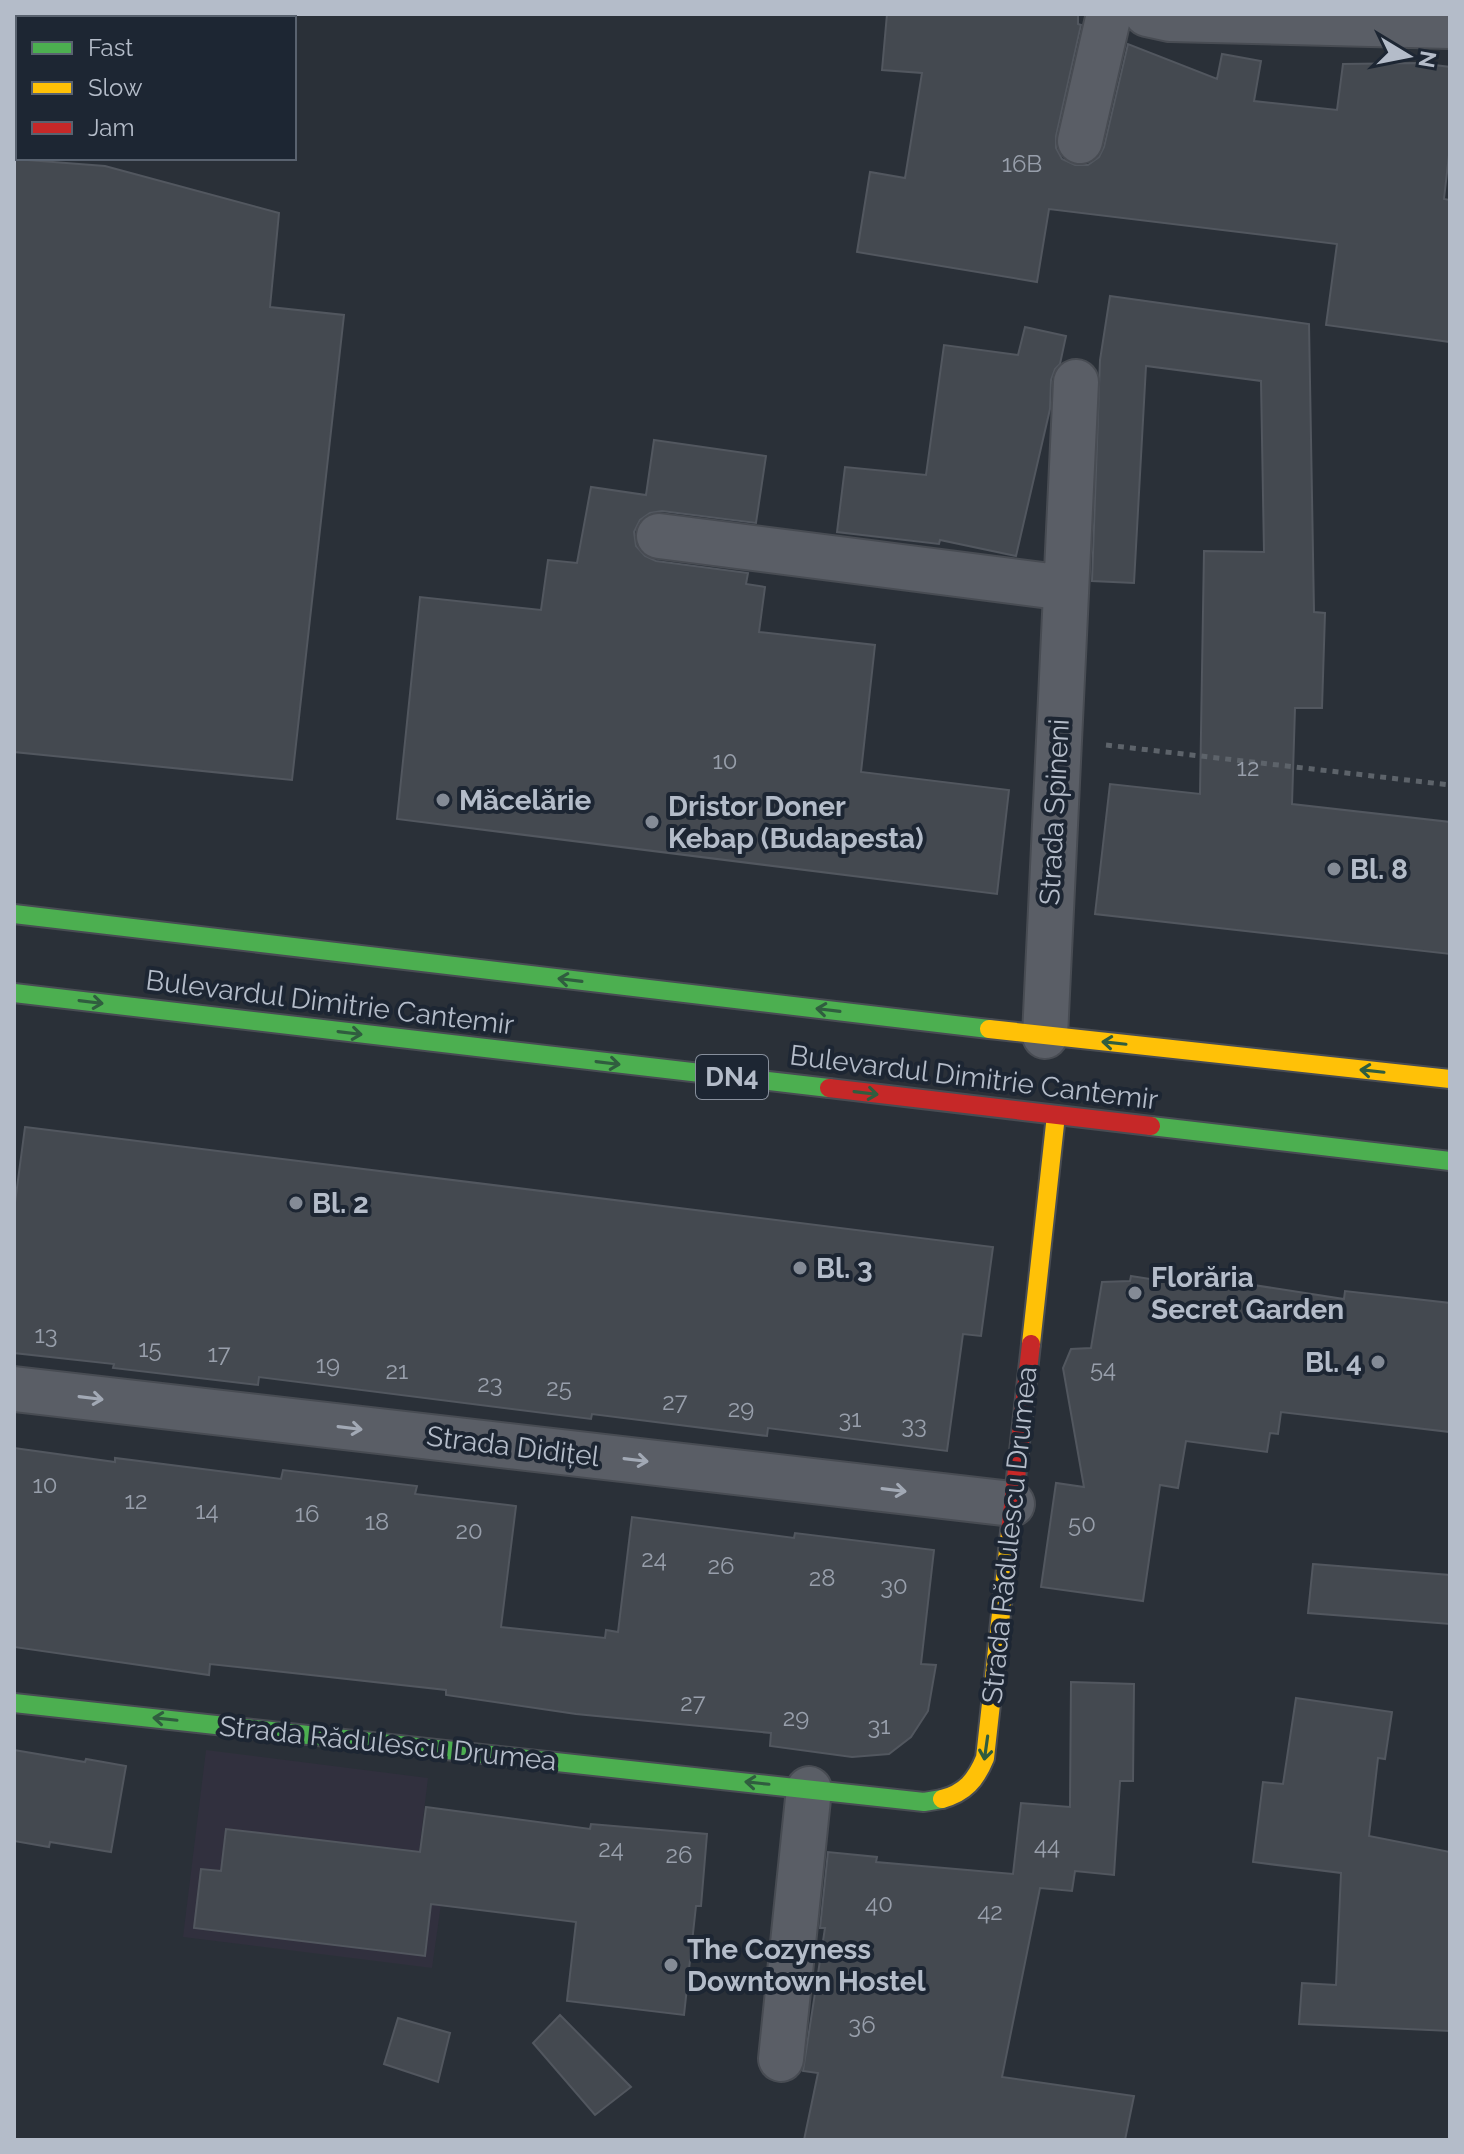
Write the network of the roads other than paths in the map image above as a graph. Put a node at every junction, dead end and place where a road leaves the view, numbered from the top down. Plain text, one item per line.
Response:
1 (1109, 14) edge
2 (1147, 14) edge
3 (1450, 26) edge
4 (1080, 141) dead end
5 (1076, 382) dead end
6 (659, 536) dead end
7 (1066, 588) junction
8 (14, 914) edge
9 (14, 993) edge
10 (1045, 1036) junction
11 (1450, 1079) edge
12 (1056, 1115) junction
13 (1450, 1161) edge
14 (14, 1389) edge
15 (1012, 1504) junction
16 (14, 1703) edge
17 (809, 1789) junction
18 (781, 2059) dead end

1 - 4 street
2 - 3 street
5 - 7 street, Strada Spineni
6 - 7 street
7 - 10 street, Strada Spineni
10 -> 8 main road, Bulevardul Dimitrie Cantemir
9 -> 12 main road, Bulevardul Dimitrie Cantemir / DN4
11 -> 10 main road, Bulevardul Dimitrie Cantemir
12 - 13 main road, Bulevardul Dimitrie Cantemir / DN4
12 - 15 main road, Strada Rădulescu Drumea
14 -> 15 street, Strada Didițel
15 -> 17 main road, Strada Rădulescu Drumea
17 -> 16 main road, Strada Rădulescu Drumea
17 - 18 street

